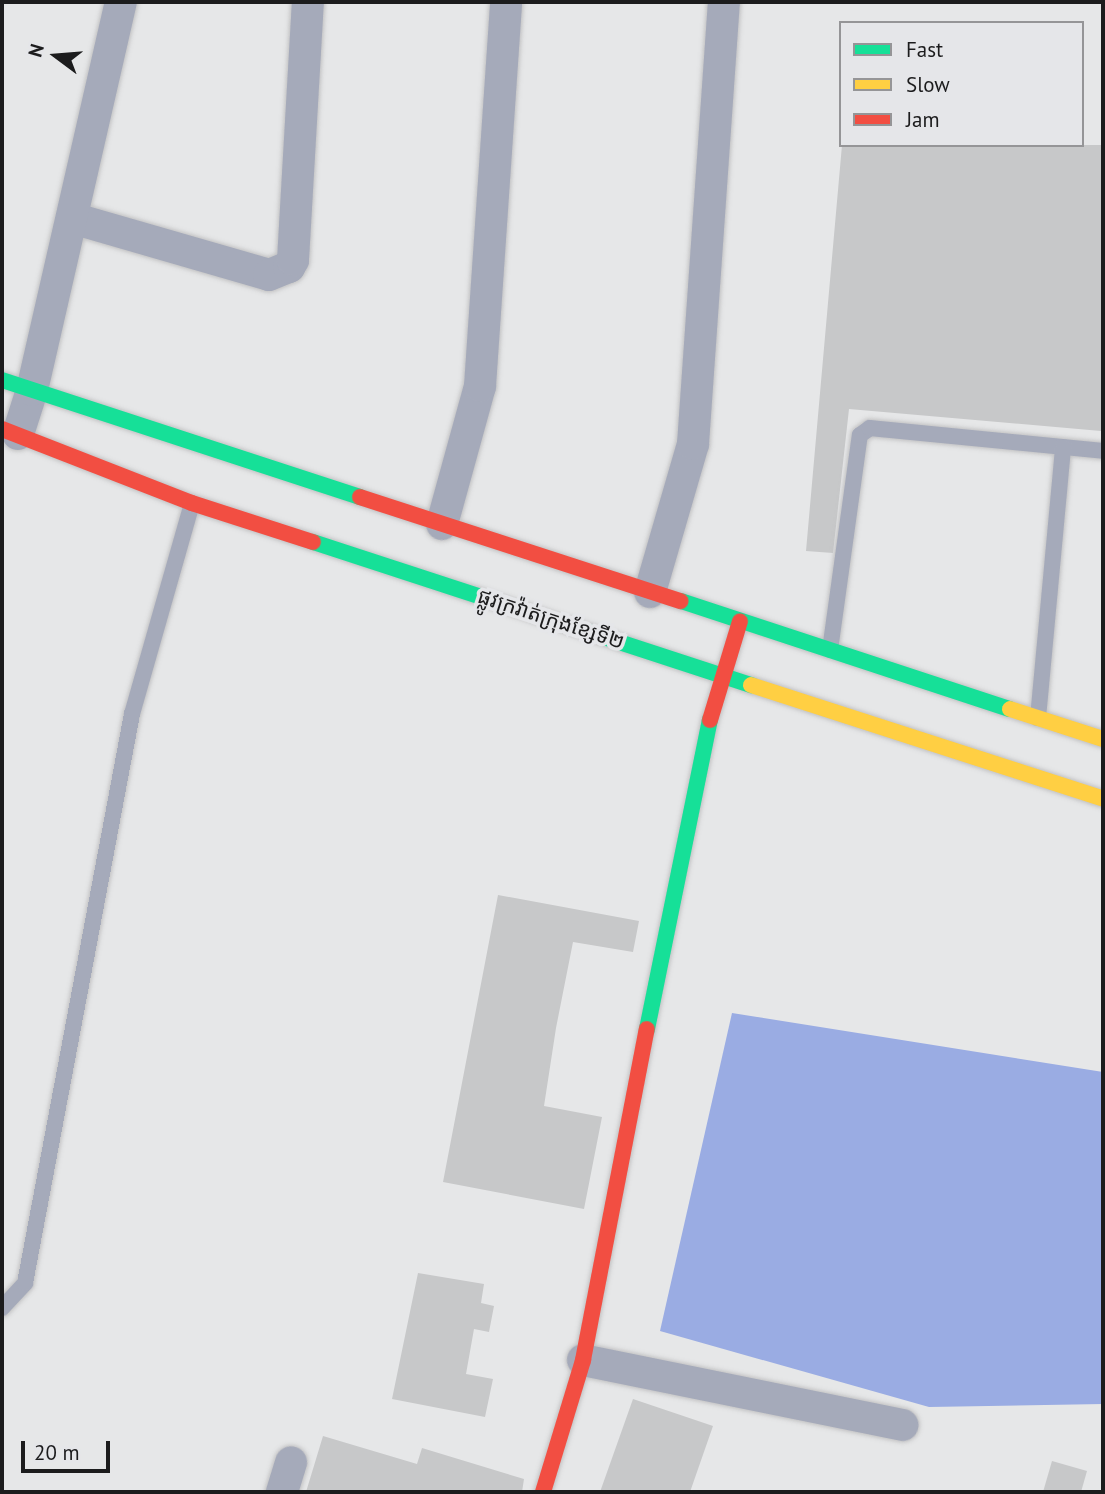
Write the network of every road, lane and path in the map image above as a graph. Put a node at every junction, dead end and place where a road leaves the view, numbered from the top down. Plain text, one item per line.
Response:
1 (121, 2) edge
2 (308, 2) edge
3 (506, 2) edge
4 (724, 2) edge
5 (72, 218) junction
6 (2, 380) edge
7 (32, 390) junction
8 (10, 432) edge
9 (1063, 447) junction
10 (1103, 451) edge
11 (192, 503) junction
12 (442, 524) junction
13 (650, 592) junction
14 (740, 621) junction
15 (830, 650) junction
16 (723, 675) junction
17 (1038, 718) junction
18 (1103, 739) edge
19 (1103, 799) edge
20 (2, 1308) edge
21 (583, 1360) junction
22 (902, 1425) dead end
23 (291, 1462) dead end
24 (282, 1492) edge
25 (544, 1492) edge

1 - 5 street
2 - 5 street
3 - 12 street
4 - 13 street
5 - 7 street
6 - 7 main road
7 - 8 street
7 - 12 main road
8 - 11 main road, ផ្លូវក្រវ៉ាត់ក្រុងខ្សែទី២
9 - 10 lane
9 - 15 lane
9 - 17 lane
11 - 16 main road, ផ្លូវក្រវ៉ាត់ក្រុងខ្សែទី២
11 - 20 lane
12 - 13 main road
13 - 14 main road
14 - 15 main road
14 - 16 main road
15 - 17 main road
16 - 19 main road, ផ្លូវក្រវ៉ាត់ក្រុងខ្សែទី២
16 - 21 main road
17 - 18 main road
21 - 22 street
21 - 25 main road
23 - 24 street

